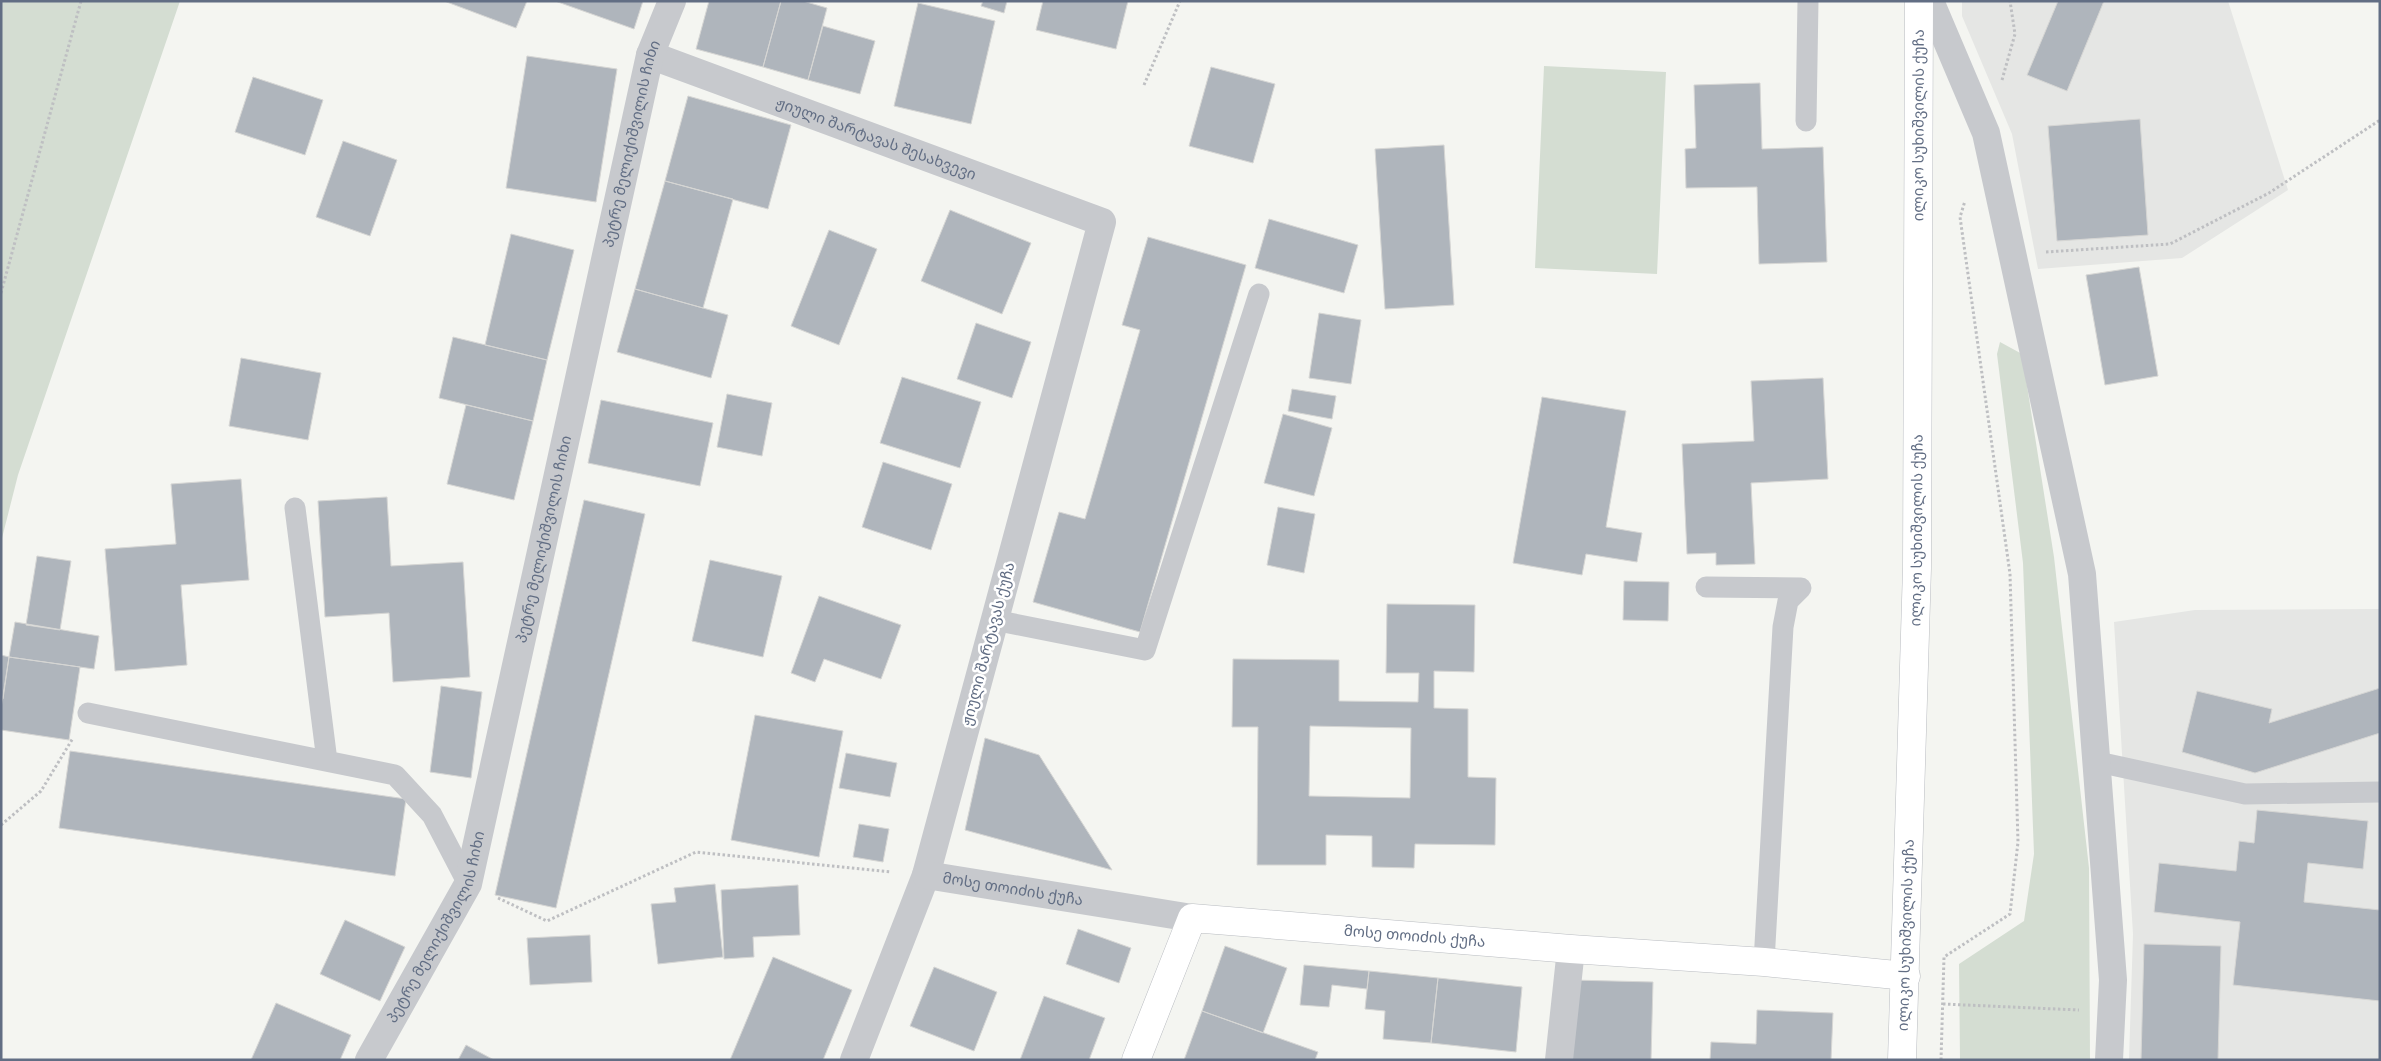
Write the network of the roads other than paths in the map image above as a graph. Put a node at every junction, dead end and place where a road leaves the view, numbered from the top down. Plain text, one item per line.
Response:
1 (672, 1) edge
2 (1808, 1) edge
3 (1919, 1) edge
4 (1930, 1) edge
5 (650, 55) junction
6 (1806, 121) dead end
7 (1102, 222) joint
8 (1259, 294) dead end
9 (296, 508) dead end
10 (1706, 587) dead end
11 (994, 620) junction
12 (88, 713) road end
13 (327, 761) junction
14 (2098, 762) junction
15 (2380, 792) edge
16 (926, 875) junction
17 (468, 884) junction
18 (1192, 918) junction
19 (1571, 949) junction
20 (1764, 962) junction
21 (1906, 976) junction
22 (369, 1060) edge
23 (854, 1060) edge
24 (1136, 1060) edge
25 (1559, 1060) edge
26 (1902, 1060) edge
27 (2108, 1060) edge

1 - 5 street, პეტრე მელიქიშვილის ჩიხი
2 - 6 lane
3 - 21 main road, ილიკო სუხიშვილის ქუჩა
4 - 14 street
5 - 7 street, ჟიული შარტავას შესახვევი
5 - 17 street, პეტრე მელიქიშვილის ჩიხი
7 - 11 street, ჟიული შარტავას ქუჩა
8 - 11 lane
9 - 13 lane
10 - 20 lane
11 - 16 street, ჟიული შარტავას ქუჩა
12 - 13 lane
13 - 17 lane
14 - 15 lane
14 - 27 street
16 - 18 street, მოსე თოიძის ქუჩა
16 - 23 street, ჟიული შარტავას ქუჩა
17 - 22 street, პეტრე მელიქიშვილის ჩიხი
18 - 19 main road, მოსე თოიძის ქუჩა
18 - 24 main road
19 - 20 main road, მოსე თოიძის ქუჩა
19 - 25 street
20 - 21 main road, მოსე თოიძის ქუჩა
21 - 26 main road, ილიკო სუხიშვილის ქუჩა

